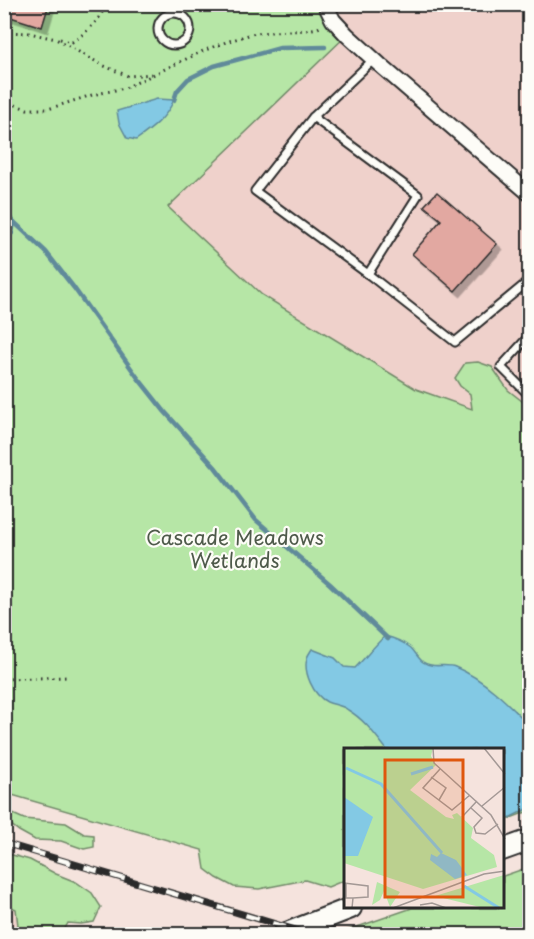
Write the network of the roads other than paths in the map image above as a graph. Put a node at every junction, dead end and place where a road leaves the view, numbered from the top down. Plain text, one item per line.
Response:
1 (174, 4) edge
2 (325, 4) edge
3 (174, 14) junction
4 (374, 59) junction
5 (313, 117) junction
6 (530, 194) edge
7 (368, 274) junction
8 (530, 280) edge
9 (530, 335) edge
10 (530, 392) edge
11 (530, 840) edge
12 (504, 849) edge
13 (348, 909) edge
14 (285, 934) edge

1 - 3 lane
2 - 4 street
3 - 3 lane
4 - 5 lane
4 - 6 street
5 - 7 lane
5 - 7 lane
7 - 8 lane
9 - 10 lane
11 - 12 street
13 - 14 street

